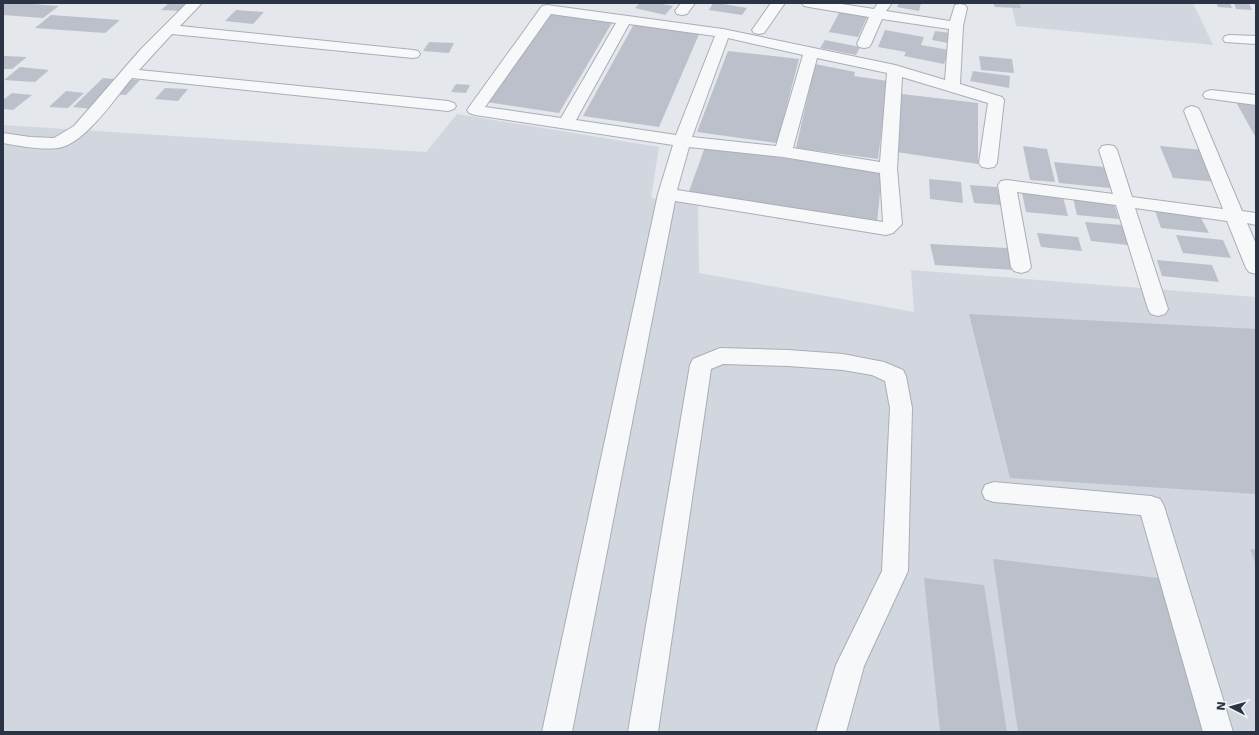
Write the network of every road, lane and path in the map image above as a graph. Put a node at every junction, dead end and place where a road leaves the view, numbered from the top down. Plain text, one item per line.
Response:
1 (196, 3) edge
2 (778, 3) edge
3 (809, 3) edge
4 (881, 8) edge
5 (960, 8) dead end
6 (625, 19) junction
7 (956, 26) junction
8 (169, 29) junction
9 (759, 30) dead end
10 (723, 33) junction
11 (1230, 39) dead end
12 (1256, 40) edge
13 (864, 44) dead end
14 (811, 52) junction
15 (413, 54) dead end
16 (895, 70) junction
17 (128, 73) junction
18 (952, 87) junction
19 (1211, 95) dead end
20 (1256, 100) edge
21 (448, 106) dead end
22 (1192, 111) dead end
23 (566, 124) junction
24 (3, 138) edge
25 (682, 141) junction
26 (1108, 150) dead end
27 (783, 152) junction
28 (988, 163) dead end
29 (888, 169) junction
30 (667, 194) junction
31 (1124, 200) junction
32 (1234, 216) junction
33 (1256, 219) edge
34 (1021, 267) dead end
35 (1256, 268) edge
36 (1158, 309) dead end
37 (994, 492) dead end
38 (557, 732) edge
39 (643, 732) edge
40 (831, 732) edge
41 (1218, 732) edge

1 - 8 street
2 - 9 street
3 - 4 street
4 - 7 street
4 - 13 street
5 - 7 street
6 - 10 street
6 - 23 street
6 - 23 street
7 - 18 street
8 - 15 street
8 - 17 street
10 - 14 street
10 - 25 street
11 - 12 street
14 - 16 street
14 - 27 street
16 - 18 street
16 - 29 street
17 - 21 street
17 - 24 street
18 - 28 street
19 - 20 street
22 - 32 street
23 - 25 street
25 - 27 street
25 - 30 street
26 - 31 street
27 - 29 street
29 - 30 street
30 - 38 street
31 - 32 street
31 - 34 street
31 - 36 street
32 - 33 street
32 - 35 street
37 - 41 street
39 - 40 street

